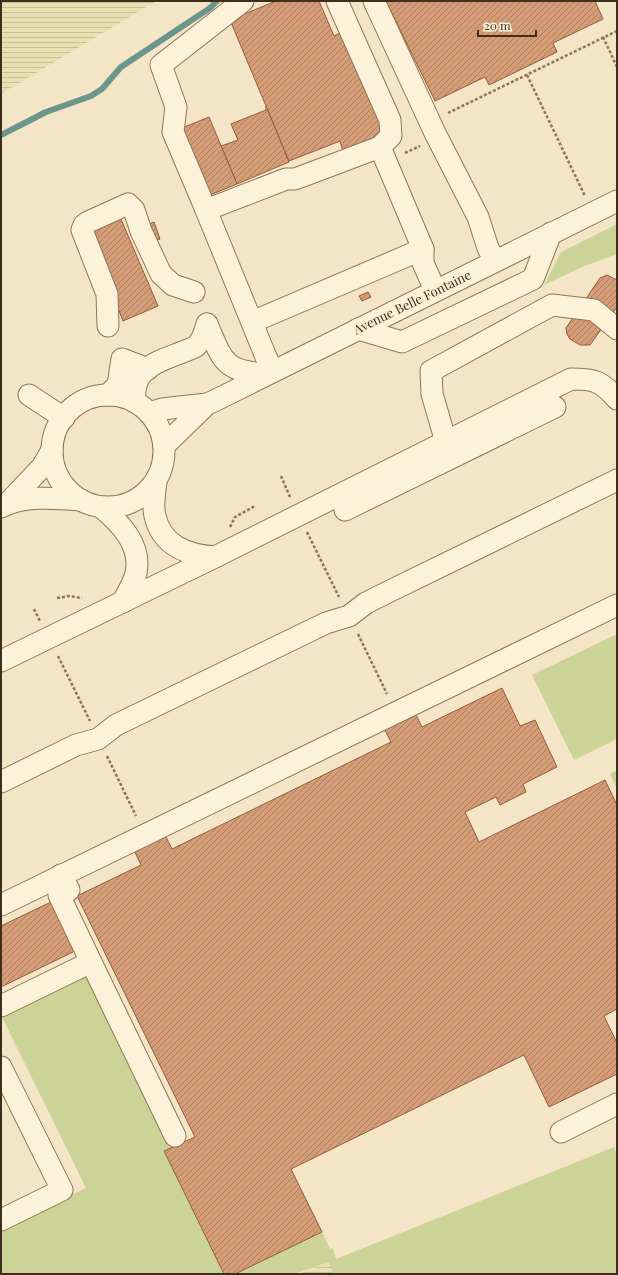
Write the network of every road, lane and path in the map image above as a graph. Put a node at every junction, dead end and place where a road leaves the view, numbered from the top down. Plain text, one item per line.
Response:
1 (243, 1) edge
2 (337, 1) edge
3 (374, 1) edge
4 (617, 31) edge
5 (603, 37) junction
6 (617, 67) edge
7 (527, 75) junction
8 (435, 133) junction
9 (383, 154) junction
10 (617, 201) edge
11 (206, 210) junction
12 (593, 212) junction
13 (551, 233) junction
14 (423, 249) junction
15 (495, 261) junction
16 (435, 290) junction
17 (194, 292) dead end
18 (252, 322) junction
19 (108, 326) dead end
20 (358, 329) junction
21 (617, 329) edge
22 (148, 369) junction
23 (269, 373) junction
24 (29, 395) dead end
25 (108, 396) junction
26 (617, 399) edge
27 (207, 404) junction
28 (555, 407) dead end
29 (142, 408) junction
30 (64, 418) junction
31 (446, 442) junction
32 (164, 446) junction
33 (52, 450) junction
34 (617, 480) edge
35 (156, 482) junction
36 (81, 500) junction
37 (4, 506) edge
38 (101, 507) junction
39 (345, 510) dead end
40 (215, 557) junction
41 (123, 602) junction
42 (617, 605) edge
43 (1, 661) edge
44 (1, 782) edge
45 (61, 875) junction
46 (1, 904) edge
47 (91, 962) junction
48 (1, 1006) edge
49 (1, 1067) edge
50 (617, 1104) edge
51 (561, 1132) dead end
52 (175, 1136) dead end
53 (1, 1220) edge

1 - 11 street
2 - 9 street
3 - 8 street
4 - 5 path
5 - 6 path
5 - 7 path
7 - 8 path
7 - 12 path
8 - 9 path
8 - 15 street
9 - 11 street
9 - 14 street
10 - 12 street, Avenue Belle Fontaine
11 - 18 street
12 - 13 street, Avenue Belle Fontaine
13 - 15 street, Avenue Belle Fontaine
13 - 20 street
14 - 16 street
14 - 18 street
15 - 16 street, Avenue Belle Fontaine
16 - 20 street, Avenue Belle Fontaine
17 - 19 street
18 - 23 street
20 - 23 street, Avenue Belle Fontaine
21 - 31 street
22 - 23 street
22 - 25 street
22 - 29 street
23 - 27 street, Avenue Belle Fontaine
24 - 30 street
25 - 29 street
25 - 30 street
26 - 31 street
27 - 29 street, Avenue Belle Fontaine
27 - 32 street, Avenue Belle Fontaine
28 - 39 street
29 - 32 street
30 - 33 street
31 - 40 street
32 - 35 street
33 - 36 street
33 - 37 street
34 - 44 street
35 - 38 street
35 - 40 street
36 - 37 street
36 - 38 street
38 - 41 street
40 - 41 street
41 - 43 street
42 - 45 street
45 - 46 street
45 - 47 street
47 - 48 street
47 - 52 street
49 - 53 street
50 - 51 street

